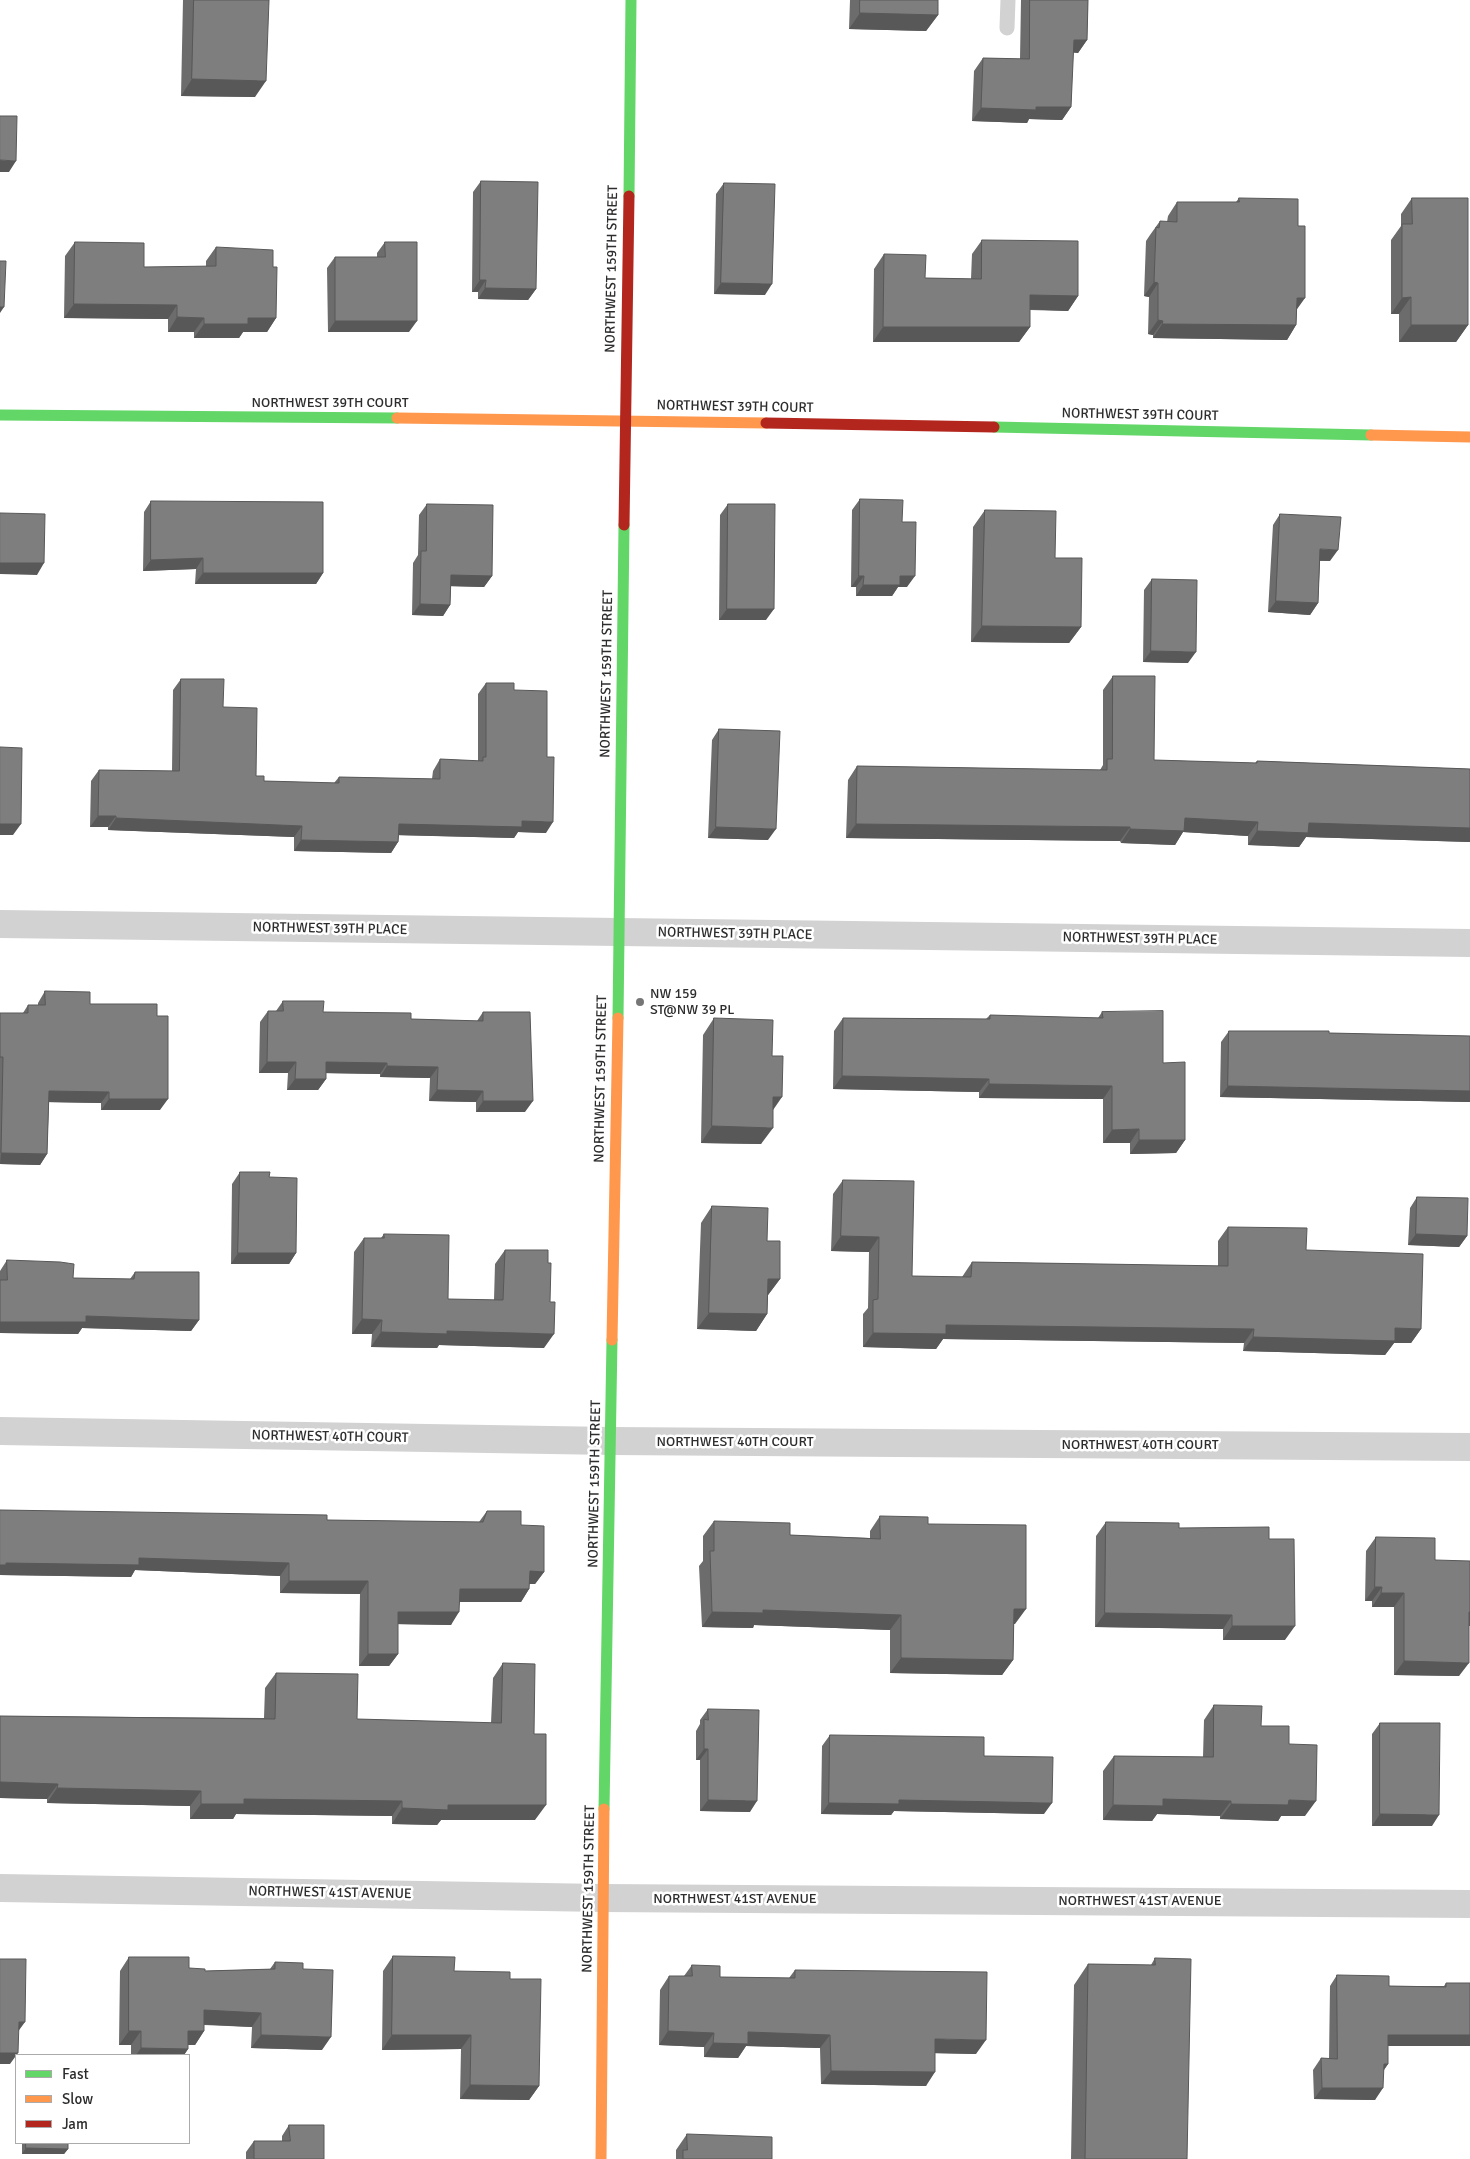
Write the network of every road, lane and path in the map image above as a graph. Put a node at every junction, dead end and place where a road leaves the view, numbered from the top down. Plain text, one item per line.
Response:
1 (631, 0) edge
2 (1008, 0) edge
3 (1007, 28) dead end
4 (0, 415) edge
5 (624, 420) junction
6 (1470, 437) edge
7 (0, 924) edge
8 (618, 933) junction
9 (1470, 943) edge
10 (0, 1431) edge
11 (611, 1441) junction
12 (1470, 1447) edge
13 (0, 1888) edge
14 (603, 1898) junction
15 (1470, 1904) edge
16 (602, 2159) edge

1 - 5 street, NORTHWEST 159TH STREET
2 - 3 lane
4 - 5 street, NORTHWEST 39TH COURT
5 - 6 street, NORTHWEST 39TH COURT
5 - 8 street, NORTHWEST 159TH STREET
7 - 8 street, NORTHWEST 39TH PLACE
8 - 9 street, NORTHWEST 39TH PLACE
8 - 11 street, NORTHWEST 159TH STREET
10 - 11 street, NORTHWEST 40TH COURT
11 - 12 street, NORTHWEST 40TH COURT
11 - 14 street, NORTHWEST 159TH STREET
13 - 14 street, NORTHWEST 41ST AVENUE
14 - 15 street, NORTHWEST 41ST AVENUE
14 - 16 street, NORTHWEST 159TH STREET

